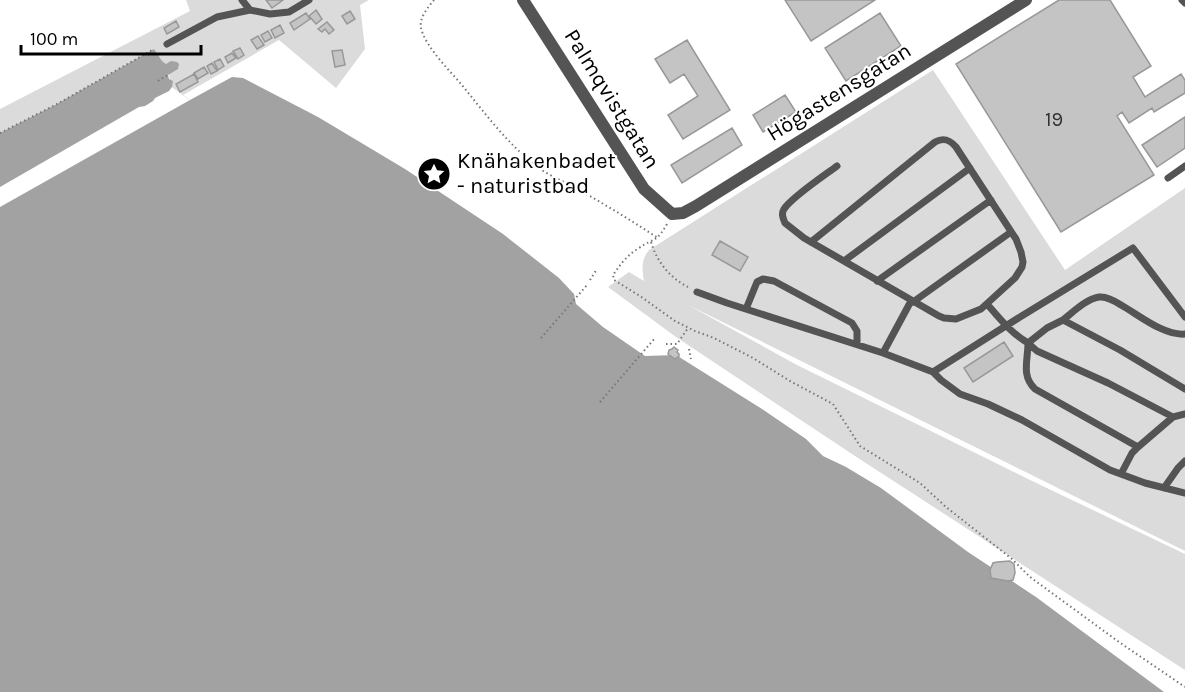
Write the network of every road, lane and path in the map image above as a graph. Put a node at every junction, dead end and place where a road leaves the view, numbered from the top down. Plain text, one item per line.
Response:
1 (242, 0) edge
2 (309, 0) edge
3 (434, 0) edge
4 (524, 0) edge
5 (1026, 0) edge
6 (250, 10) junction
7 (167, 44) dead end
8 (154, 49) dead end
9 (168, 75) dead end
10 (158, 81) dead end
11 (0, 133) edge
12 (837, 166) dead end
13 (1185, 166) edge
14 (970, 168) junction
15 (1168, 178) dead end
16 (991, 200) junction
17 (672, 214) junction
18 (1011, 232) junction
19 (658, 238) junction
20 (651, 242) junction
21 (811, 242) junction
22 (844, 261) junction
23 (597, 270) dead end
24 (590, 280) dead end
25 (877, 280) junction
26 (587, 285) dead end
27 (698, 292) joint
28 (912, 301) junction
29 (987, 304) junction
30 (746, 309) junction
31 (1185, 317) edge
32 (1063, 320) junction
33 (1005, 326) junction
34 (688, 328) junction
35 (1185, 334) edge
36 (541, 338) dead end
37 (656, 338) dead end
38 (1028, 343) junction
39 (666, 344) dead end
40 (856, 344) junction
41 (689, 349) dead end
42 (883, 353) junction
43 (692, 359) dead end
44 (933, 372) junction
45 (1185, 389) edge
46 (600, 402) dead end
47 (1185, 414) edge
48 (1173, 417) junction
49 (1137, 447) junction
50 (1185, 461) edge
51 (1121, 474) junction
52 (1164, 488) junction
53 (1185, 493) edge
54 (1185, 687) edge

1 - 6 lane
2 - 6 lane
3 - 19 path
4 - 17 street, Palmqvistgatan
5 - 17 street, Högastensgatan
6 - 7 lane
8 - 11 path
9 - 10 path
12 - 21 lane
13 - 15 lane
14 - 16 lane
14 - 21 lane
14 - 22 lane
16 - 18 lane
16 - 25 lane
17 - 19 path
18 - 28 lane
18 - 29 lane
19 - 20 path
20 - 27 path
20 - 34 path
21 - 22 lane
22 - 25 lane
23 - 24 path
25 - 28 lane
26 - 36 path
27 - 30 lane
28 - 29 lane
28 - 42 lane
29 - 33 lane
30 - 40 lane
30 - 40 lane
31 - 33 lane
32 - 35 lane
32 - 38 lane
32 - 45 lane
33 - 38 lane
33 - 44 lane
34 - 39 path
34 - 54 path
37 - 46 path
38 - 48 lane
38 - 49 lane
40 - 42 lane
41 - 43 path
42 - 44 lane
44 - 51 lane
47 - 48 lane
48 - 49 lane
49 - 51 lane
50 - 52 lane
51 - 52 lane
52 - 53 lane

